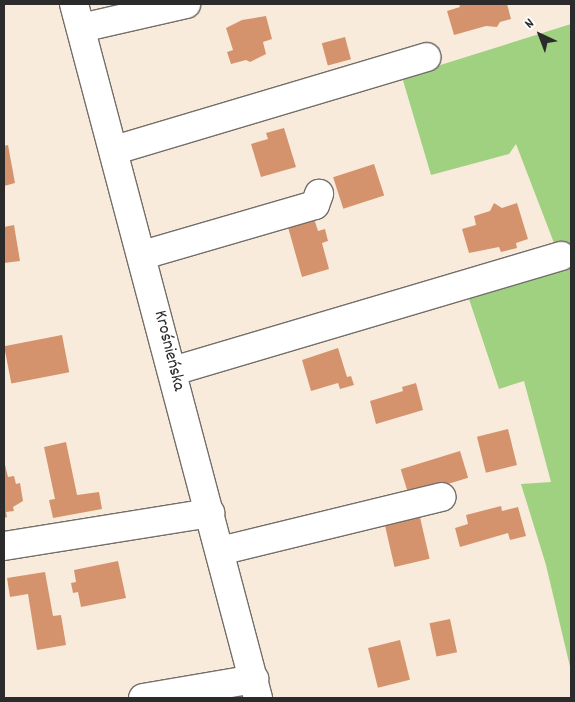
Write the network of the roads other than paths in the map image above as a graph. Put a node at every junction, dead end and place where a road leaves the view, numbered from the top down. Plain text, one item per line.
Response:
1 (186, 4) edge
2 (78, 16) edge
3 (426, 57) dead end
4 (116, 150) junction
5 (319, 194) dead end
6 (143, 255) junction
7 (561, 256) dead end
8 (173, 371) junction
9 (442, 497) dead end
10 (210, 513) junction
11 (4, 546) edge
12 (220, 551) junction
13 (256, 689) edge
14 (143, 698) edge

1 - 2 main road
2 - 4 main road, Krośnieńska
3 - 4 main road
4 - 6 main road, Krośnieńska
5 - 6 main road
6 - 8 main road, Krośnieńska
7 - 8 main road
8 - 10 main road, Krośnieńska
9 - 12 main road
10 - 11 main road
10 - 12 main road, Krośnieńska
12 - 13 main road, Krośnieńska
13 - 14 main road

